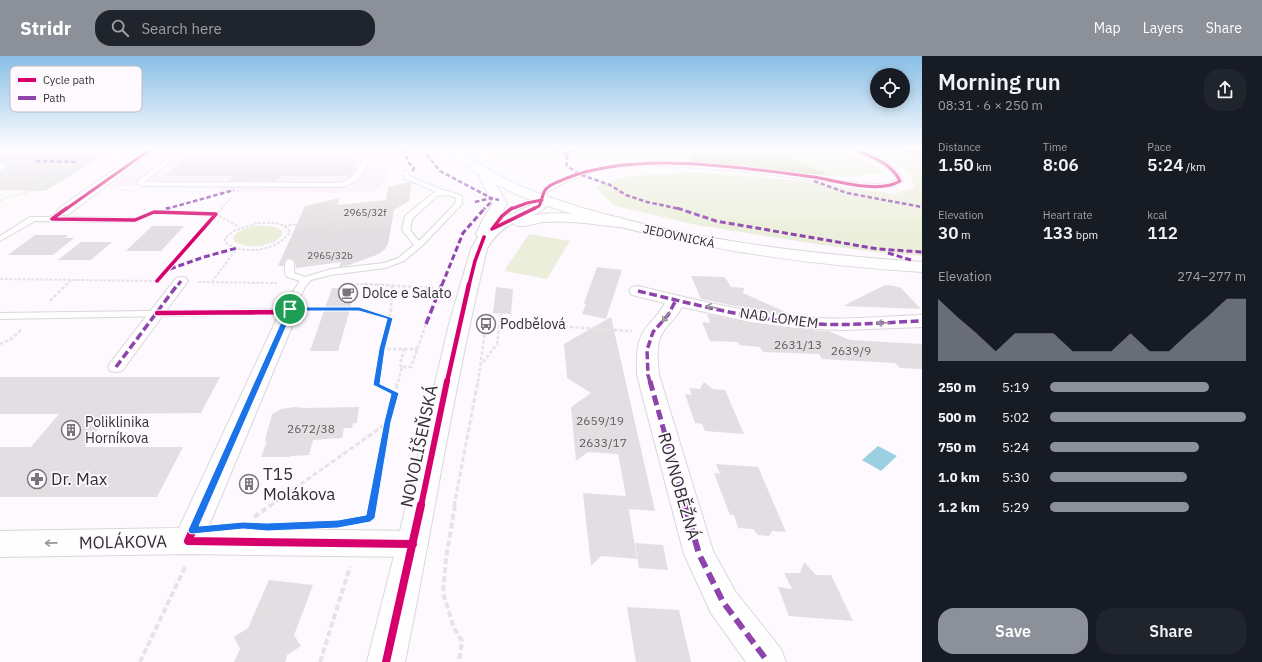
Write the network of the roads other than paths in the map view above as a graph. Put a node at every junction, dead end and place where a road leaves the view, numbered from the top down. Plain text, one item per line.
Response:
1 (111, 177) edge
2 (146, 177) edge
3 (357, 177) edge
4 (407, 177) edge
5 (486, 177) edge
6 (493, 177) edge
7 (572, 177) edge
8 (814, 177) edge
9 (898, 177) edge
10 (442, 192) junction
11 (542, 200) junction
12 (64, 211) joint
13 (52, 219) junction
14 (135, 220) road end
15 (618, 222) junction
16 (488, 233) junction
17 (0, 239) edge
18 (418, 244) junction
19 (290, 262) dead end
20 (922, 267) edge
21 (308, 280) junction
22 (180, 282) dead end
23 (638, 291) dead end
24 (676, 300) junction
25 (290, 311) junction
26 (157, 313) junction
27 (0, 316) edge
28 (922, 322) edge
29 (116, 367) dead end
30 (188, 541) junction
31 (0, 544) edge
32 (413, 544) junction
33 (391, 661) edge
34 (768, 662) edge

1 - 12 street
2 - 3 lane
4 - 10 lane
5 - 16 street, NOVOLÍŠEŇSKÁ
6 - 11 street, JEDOVNICKÁ
7 - 11 lane
8 - 9 lane
10 - 18 lane
10 - 18 lane
11 - 15 street, JEDOVNICKÁ
11 - 16 street
12 - 13 lane
13 - 14 lane
13 - 17 lane
15 - 16 street
15 - 20 street, JEDOVNICKÁ
16 - 32 street, NOVOLÍŠEŇSKÁ
18 - 21 lane
19 - 21 lane
21 - 25 lane
22 - 26 street
23 - 24 street, NAD LOMEM
28 -> 24 street, NAD LOMEM
24 -> 34 street, ROVNOBĚŽNÁ
25 - 26 lane
25 - 30 street
26 - 27 lane
26 - 29 street
30 -> 31 street, MOLÁKOVA
30 - 32 street, MOLÁKOVA
32 - 33 street, NOVOLÍŠEŇSKÁ

